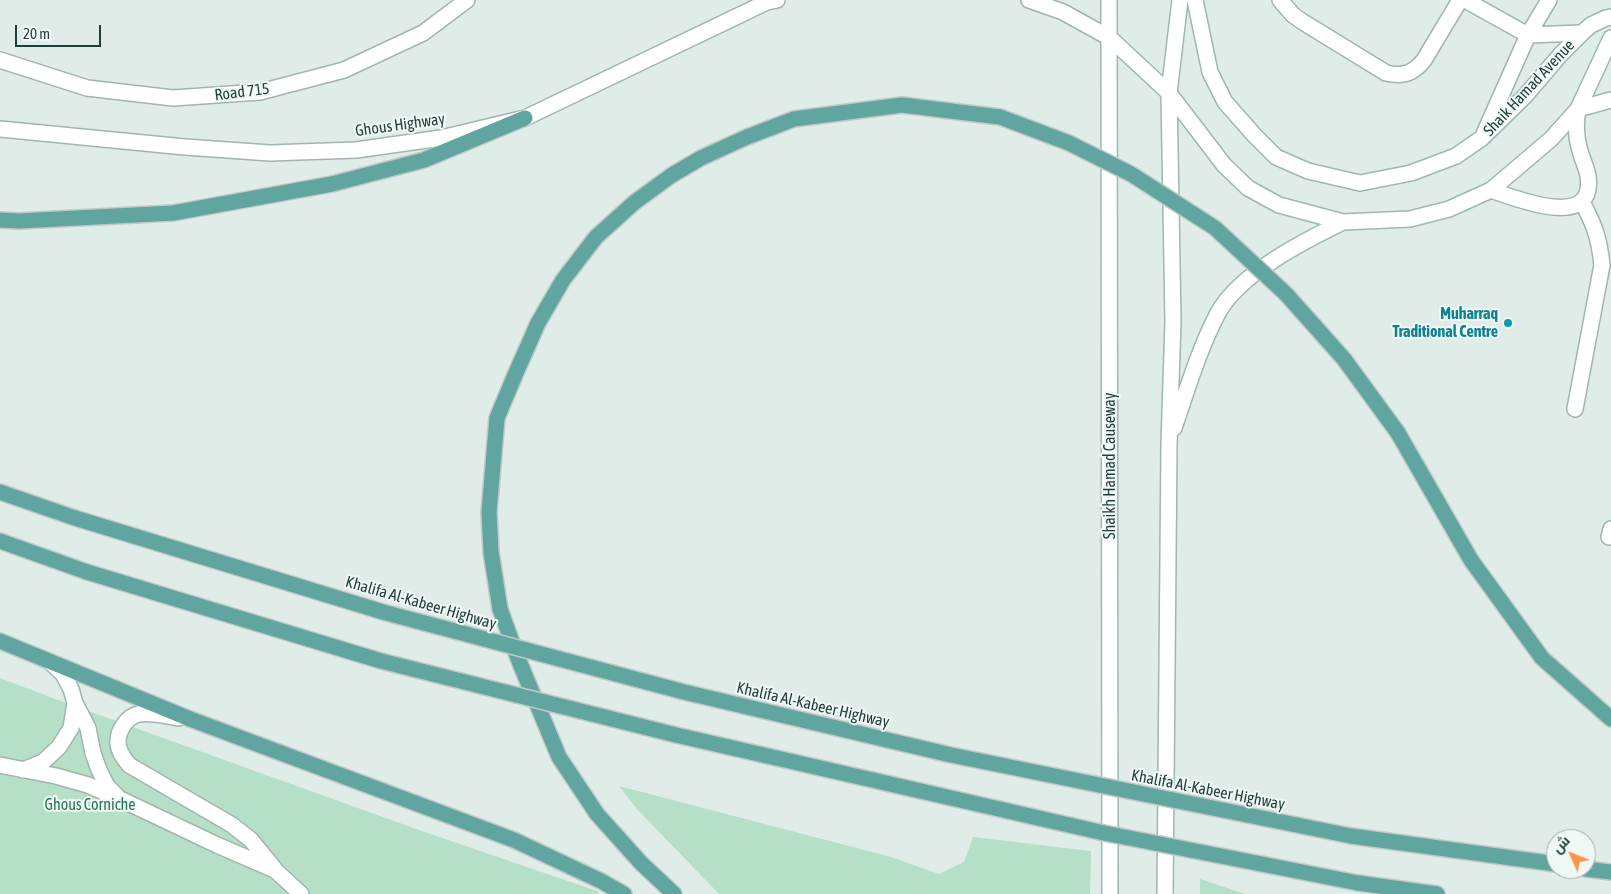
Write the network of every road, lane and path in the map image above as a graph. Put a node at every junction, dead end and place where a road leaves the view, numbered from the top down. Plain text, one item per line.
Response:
1 (467, 0) edge
2 (1029, 0) edge
3 (1110, 0) edge
4 (1180, 0) edge
5 (1195, 0) edge
6 (1280, 0) edge
7 (1460, 0) edge
8 (1465, 0) edge
9 (1549, 0) edge
10 (772, 1) edge
11 (1611, 17) edge
12 (1582, 33) junction
13 (1528, 35) junction
14 (1110, 38) junction
15 (1611, 38) edge
16 (0, 60) edge
17 (1169, 92) junction
18 (1611, 100) edge
19 (1578, 109) junction
20 (525, 118) junction
21 (0, 129) edge
22 (1482, 138) junction
23 (1491, 190) junction
24 (1582, 202) junction
25 (0, 220) edge
26 (1343, 222) junction
27 (1575, 409) dead end
28 (1169, 444) junction
29 (0, 492) edge
30 (0, 541) edge
31 (0, 641) edge
32 (50, 662) junction
33 (75, 703) junction
34 (190, 719) junction
35 (1611, 719) edge
36 (0, 765) edge
37 (23, 770) junction
38 (118, 798) junction
39 (1546, 863) edge
40 (275, 870) junction
41 (1596, 870) edge
42 (1611, 872) edge
43 (302, 894) edge
44 (624, 894) edge
45 (674, 894) edge
46 (1110, 894) edge
47 (1165, 894) edge
48 (1436, 894) edge

1 - 16 street, Road 715
2 - 14 street
3 - 14 street, Shaikh Hamad Causeway
4 - 17 street
5 - 22 street, Shaik Hamad Avenue
6 - 7 street
8 - 13 street
9 - 13 street
10 - 20 street, Ghous Highway
11 - 12 street, Shaik Hamad Avenue
12 - 13 street
12 - 22 street, Shaik Hamad Avenue
13 - 22 street
14 - 17 street
14 - 46 street, Shaikh Hamad Causeway
15 - 19 street
17 - 26 street
17 - 28 street
18 - 19 street
19 - 23 street
19 - 24 street
20 - 21 street, Ghous Highway
20 - 25 main road
23 - 24 street
23 - 26 street
24 - 27 street
26 - 28 street
28 - 47 street
29 - 39 main road, Khalifa Al-Kabeer Highway, bridge
30 - 48 main road, bridge
31 - 32 main road
32 - 33 street
32 - 34 main road
33 - 37 street
33 - 38 street
34 - 40 street
34 - 44 main road
35 - 45 main road, bridge
36 - 37 street
37 - 38 street
38 - 40 street
40 - 43 street
41 - 42 main road

